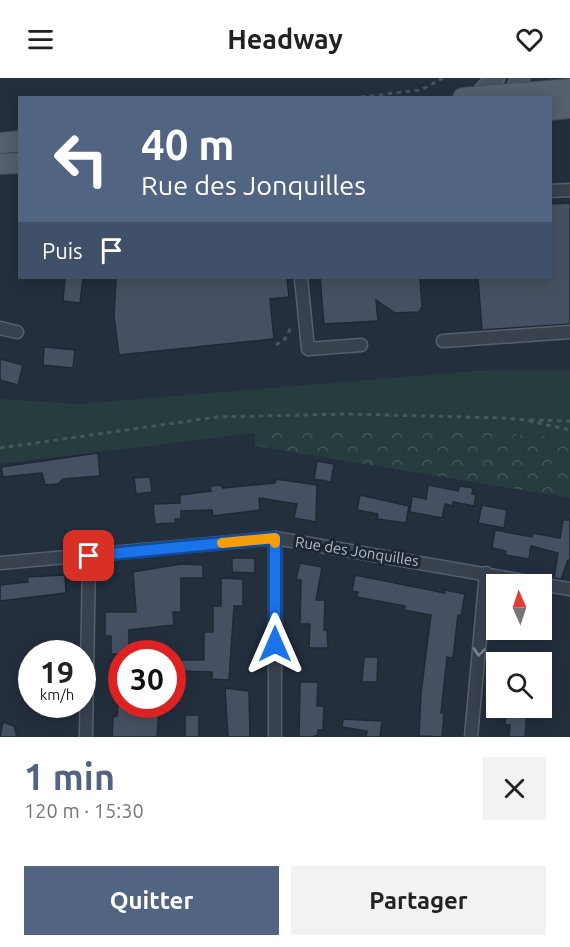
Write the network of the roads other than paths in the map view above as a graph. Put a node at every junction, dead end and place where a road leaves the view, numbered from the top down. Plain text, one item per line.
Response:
1 (506, 88) edge
2 (570, 88) edge
3 (475, 96) edge
4 (570, 108) edge
5 (552, 110) edge
6 (18, 141) edge
7 (0, 143) edge
8 (18, 163) edge
9 (0, 164) edge
10 (570, 190) edge
11 (552, 191) edge
12 (301, 279) edge
13 (0, 328) edge
14 (17, 332) dead end
15 (570, 332) edge
16 (442, 341) dead end
17 (361, 345) dead end
18 (275, 538) junction
19 (89, 556) junction
20 (0, 564) edge
21 (486, 573) junction
22 (570, 589) edge
23 (86, 737) edge
24 (275, 737) edge
25 (471, 737) edge

1 - 2 main road
1 - 3 main road
4 - 5 main road
6 - 7 main road
8 - 9 main road
10 - 11 street
12 - 17 street
13 - 14 street
15 - 16 street
18 - 19 street, Rue des Jonquilles
18 - 21 street, Rue des Jonquilles
18 - 24 street
19 - 20 street, Rue des Jonquilles
19 - 23 street
21 - 22 street, Rue des Jonquilles
21 -> 25 street

